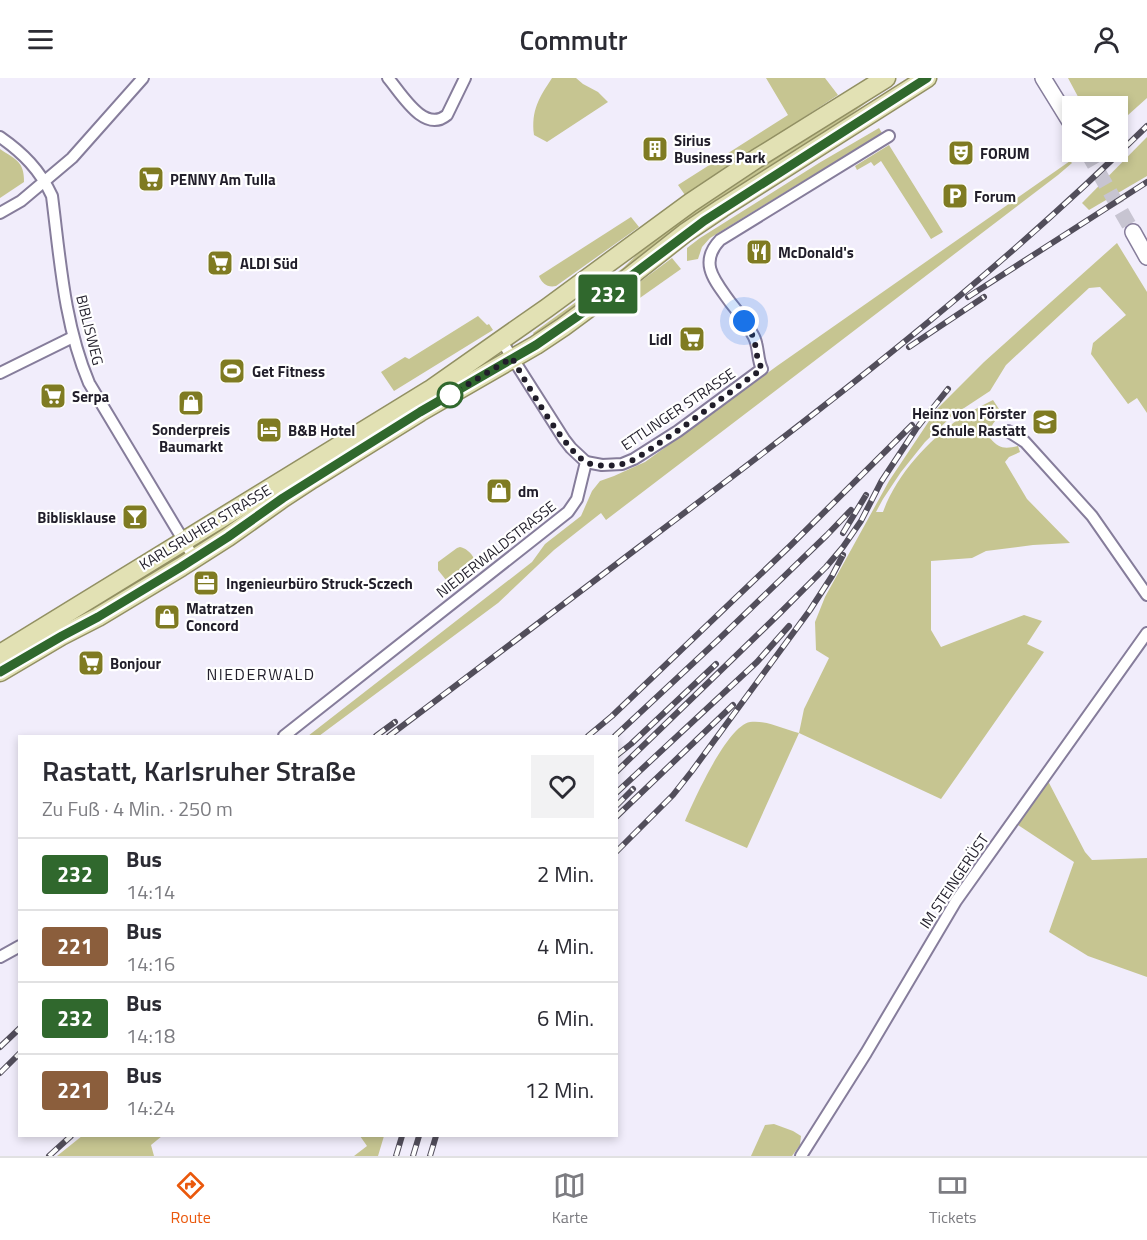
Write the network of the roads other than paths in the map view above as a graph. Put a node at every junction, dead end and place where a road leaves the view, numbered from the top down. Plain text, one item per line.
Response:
1 (143, 78) edge
2 (388, 78) edge
3 (465, 78) edge
4 (886, 78) edge
5 (927, 78) edge
6 (1043, 78) edge
7 (1062, 109) edge
8 (889, 136) dead end
9 (0, 137) edge
10 (45, 181) junction
11 (0, 213) edge
12 (1133, 232) tunnel mouth
13 (1147, 258) edge
14 (73, 337) junction
15 (501, 340) junction
16 (512, 358) junction
17 (0, 373) edge
18 (1008, 431) dead end
19 (586, 462) junction
20 (182, 540) junction
21 (194, 558) junction
22 (1147, 595) edge
23 (1147, 633) edge
24 (0, 654) edge
25 (0, 672) edge
26 (285, 735) edge
27 (18, 947) edge
28 (0, 957) edge
29 (801, 1156) edge

1 - 10 street
2 - 3 street
4 - 15 main road, KARLSRUHER STRASSE
5 - 16 main road, KARLSRUHER STRASSE
6 - 7 street
8 - 19 street, ETTLINGER STRASSE
9 - 10 street, BIBLISWEG
10 - 11 street
10 - 14 street, BIBLISWEG
12 - 13 street
14 - 17 street
14 - 20 street, BIBLISWEG
15 - 16 street
15 - 20 main road, KARLSRUHER STRASSE
16 - 19 street
16 - 21 main road, KARLSRUHER STRASSE
18 - 22 street
19 - 26 street, NIEDERWALDSTRASSE
20 - 21 street, BIBLISWEG
20 - 24 main road, KARLSRUHER STRASSE
21 - 25 main road, KARLSRUHER STRASSE
23 - 29 street, IM STEINGERÜST
27 - 28 street

